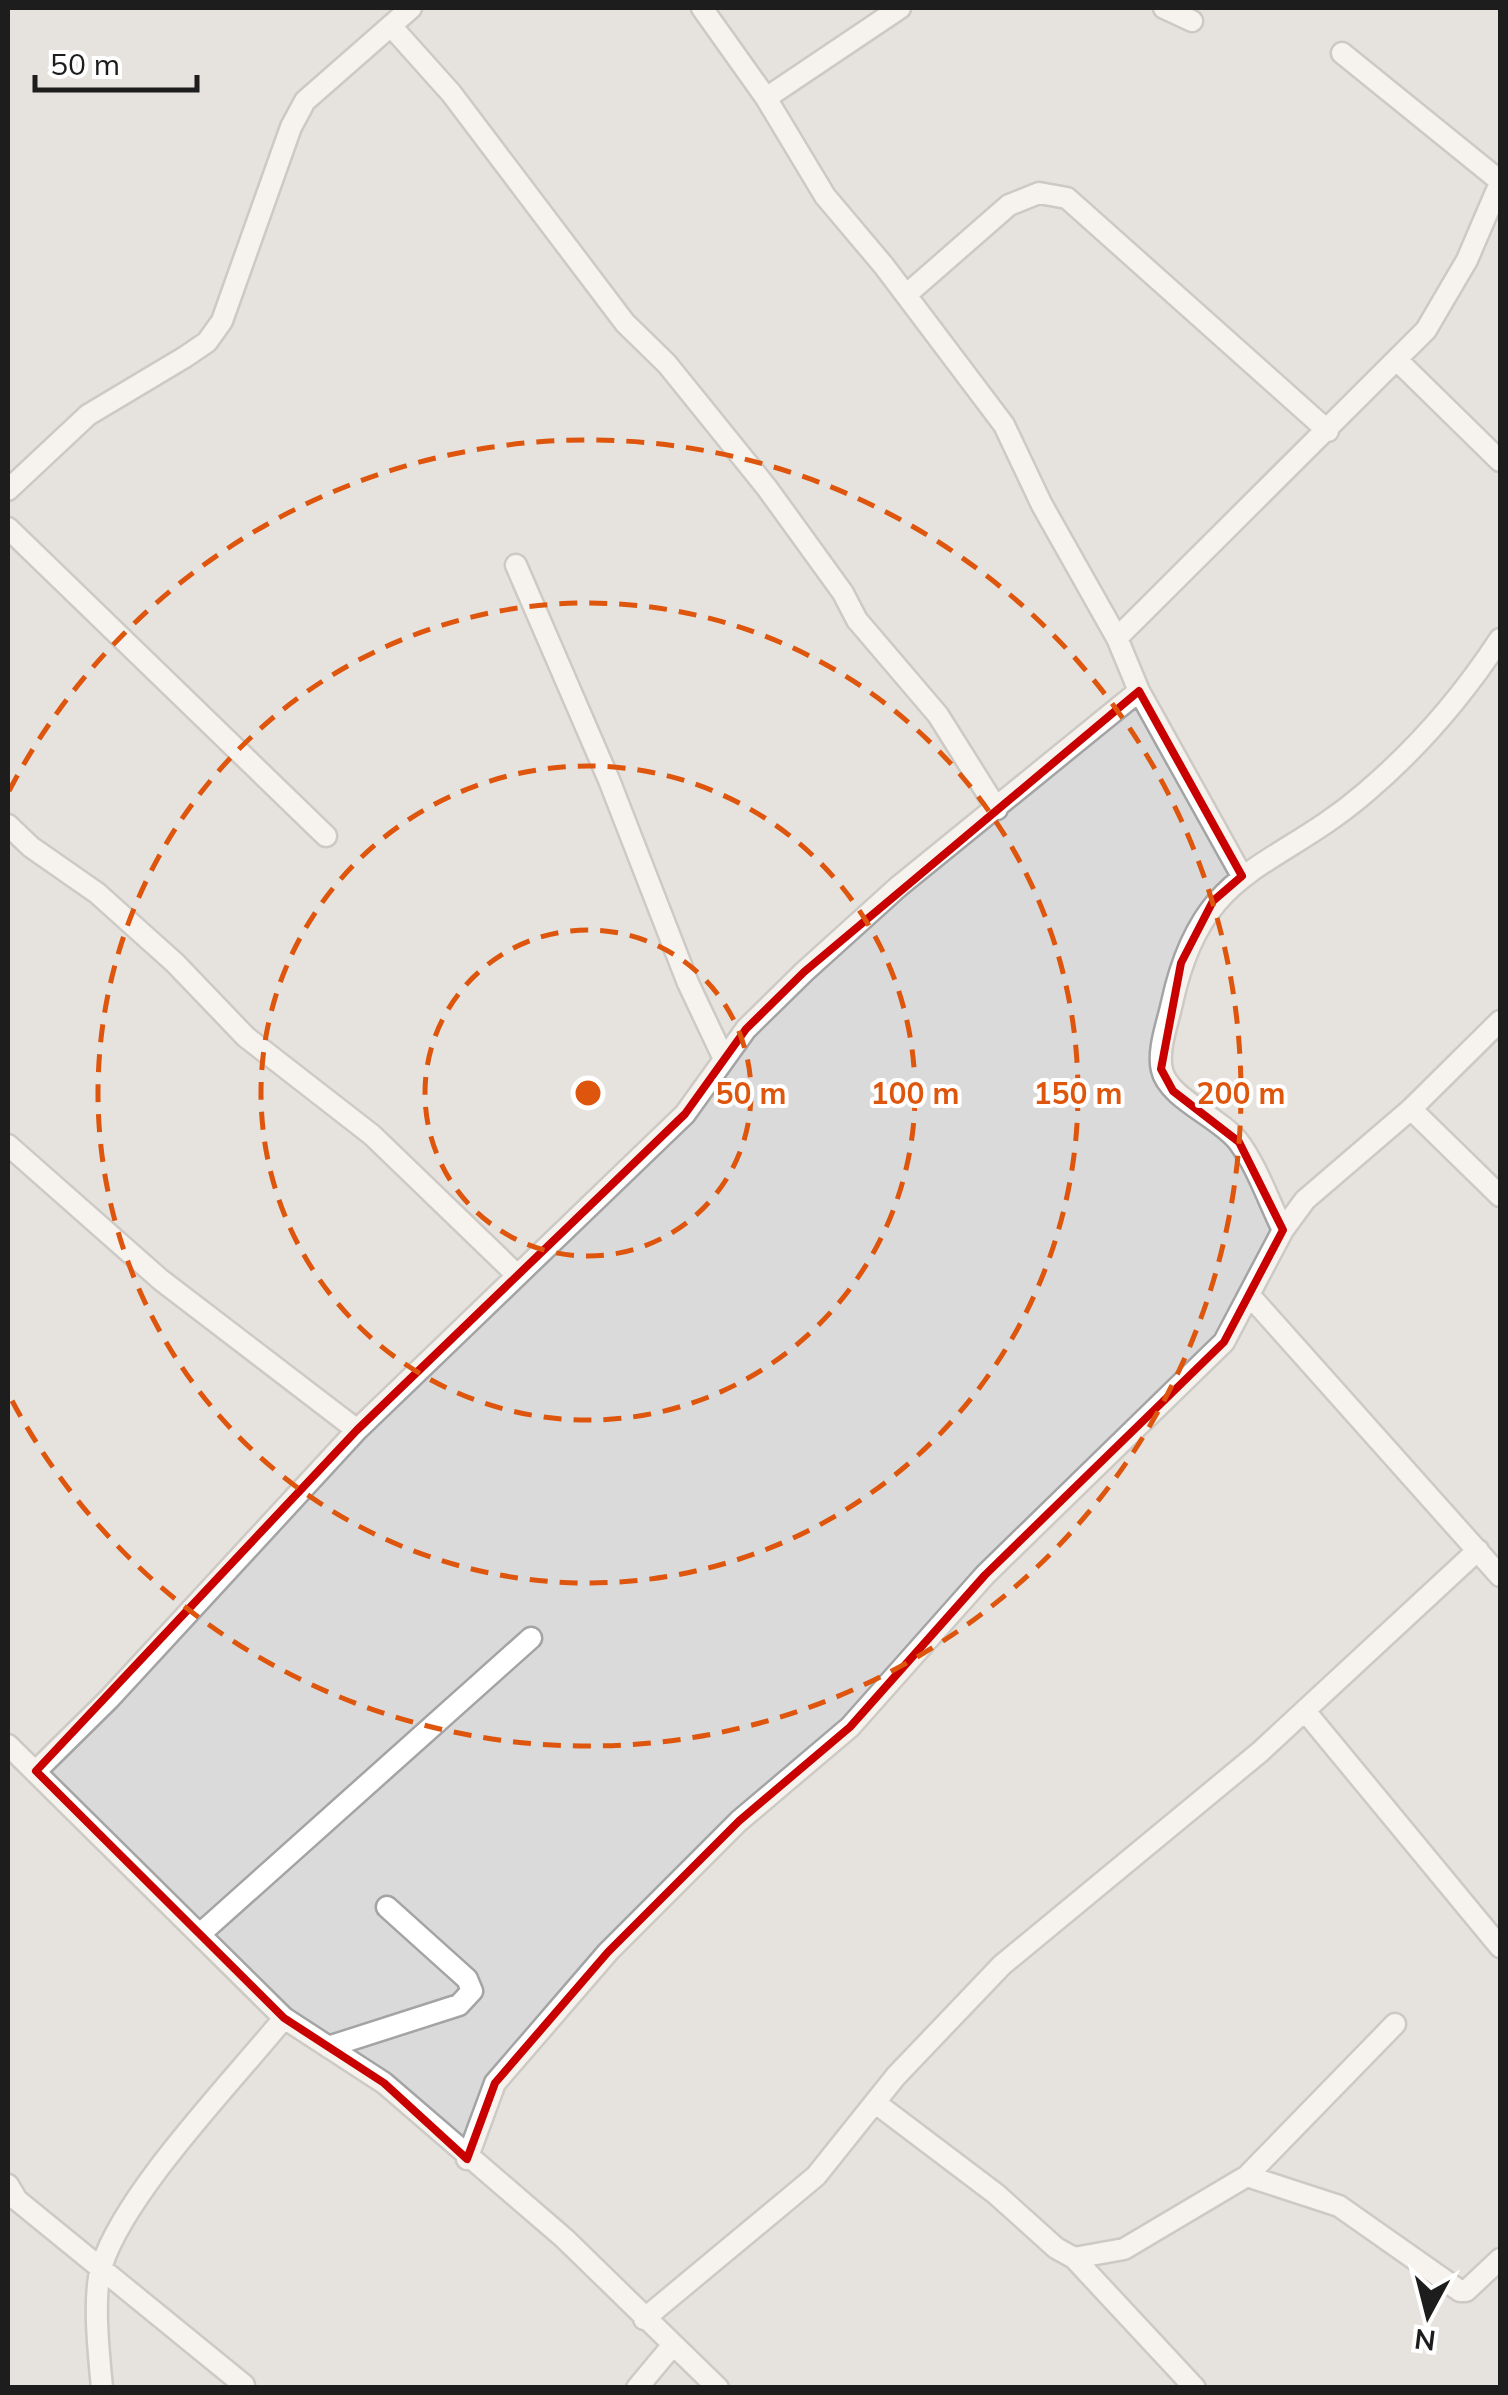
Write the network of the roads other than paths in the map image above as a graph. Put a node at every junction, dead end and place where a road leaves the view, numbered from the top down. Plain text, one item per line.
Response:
1 (412, 8) edge
2 (702, 8) edge
3 (900, 8) edge
4 (1164, 8) edge
5 (1192, 21) dead end
6 (391, 26) junction
7 (1342, 53) dead end
8 (766, 98) junction
9 (1500, 182) edge
10 (906, 295) junction
11 (1397, 360) junction
12 (1328, 432) junction
13 (1500, 461) edge
14 (8, 490) edge
15 (8, 528) edge
16 (516, 565) dead end
17 (1117, 638) junction
18 (1500, 639) edge
19 (1139, 690) junction
20 (997, 809) junction
21 (8, 825) edge
22 (326, 836) dead end
23 (1242, 876) junction
24 (1500, 1021) edge
25 (724, 1060) junction
26 (1411, 1109) junction
27 (8, 1145) edge
28 (1500, 1196) edge
29 (1283, 1230) junction
30 (517, 1275) junction
31 (1251, 1297) junction
32 (357, 1430) junction
33 (1478, 1550) junction
34 (1500, 1576) edge
35 (531, 1638) dead end
36 (1305, 1711) junction
37 (8, 1745) edge
38 (36, 1772) junction
39 (388, 1907) dead end
40 (200, 1934) junction
41 (1500, 1946) edge
42 (284, 2018) junction
43 (1395, 2024) dead end
44 (328, 2047) junction
45 (876, 2104) junction
46 (467, 2159) junction
47 (1247, 2176) junction
48 (8, 2185) edge
49 (1074, 2258) junction
50 (1500, 2259) edge
51 (100, 2268) junction
52 (644, 2319) junction
53 (672, 2346) junction
54 (244, 2385) dead end
55 (102, 2388) edge
56 (637, 2388) edge
57 (718, 2388) edge
58 (1196, 2388) edge

1 - 6 street
2 - 8 street
3 - 8 street
4 - 5 street
6 - 14 street
6 - 20 street
7 - 9 street
8 - 10 street
9 - 11 street
10 - 12 street
10 - 17 street
11 - 12 street
11 - 13 street
12 - 17 street
15 - 22 street
16 - 25 street
17 - 19 street
18 - 23 street
19 - 20 street
19 - 23 street
20 - 25 street
21 - 30 street
23 - 29 street
24 - 26 street
25 - 30 street
26 - 28 street
26 - 29 street
27 - 32 street
29 - 31 street
30 - 32 street
31 - 33 street
31 - 46 street
32 - 38 street
33 - 34 street
33 - 36 street
35 - 40 street
36 - 41 street
36 - 45 street
37 - 38 street
38 - 40 street
39 - 44 street
40 - 42 street
42 - 44 street
42 - 51 street
43 - 47 street
44 - 46 street
45 - 49 street
45 - 52 street
46 - 52 street
47 - 49 street
47 - 50 street
48 - 51 street
49 - 58 street
51 - 54 street
51 - 55 street
52 - 53 street
53 - 56 street
53 - 57 street

